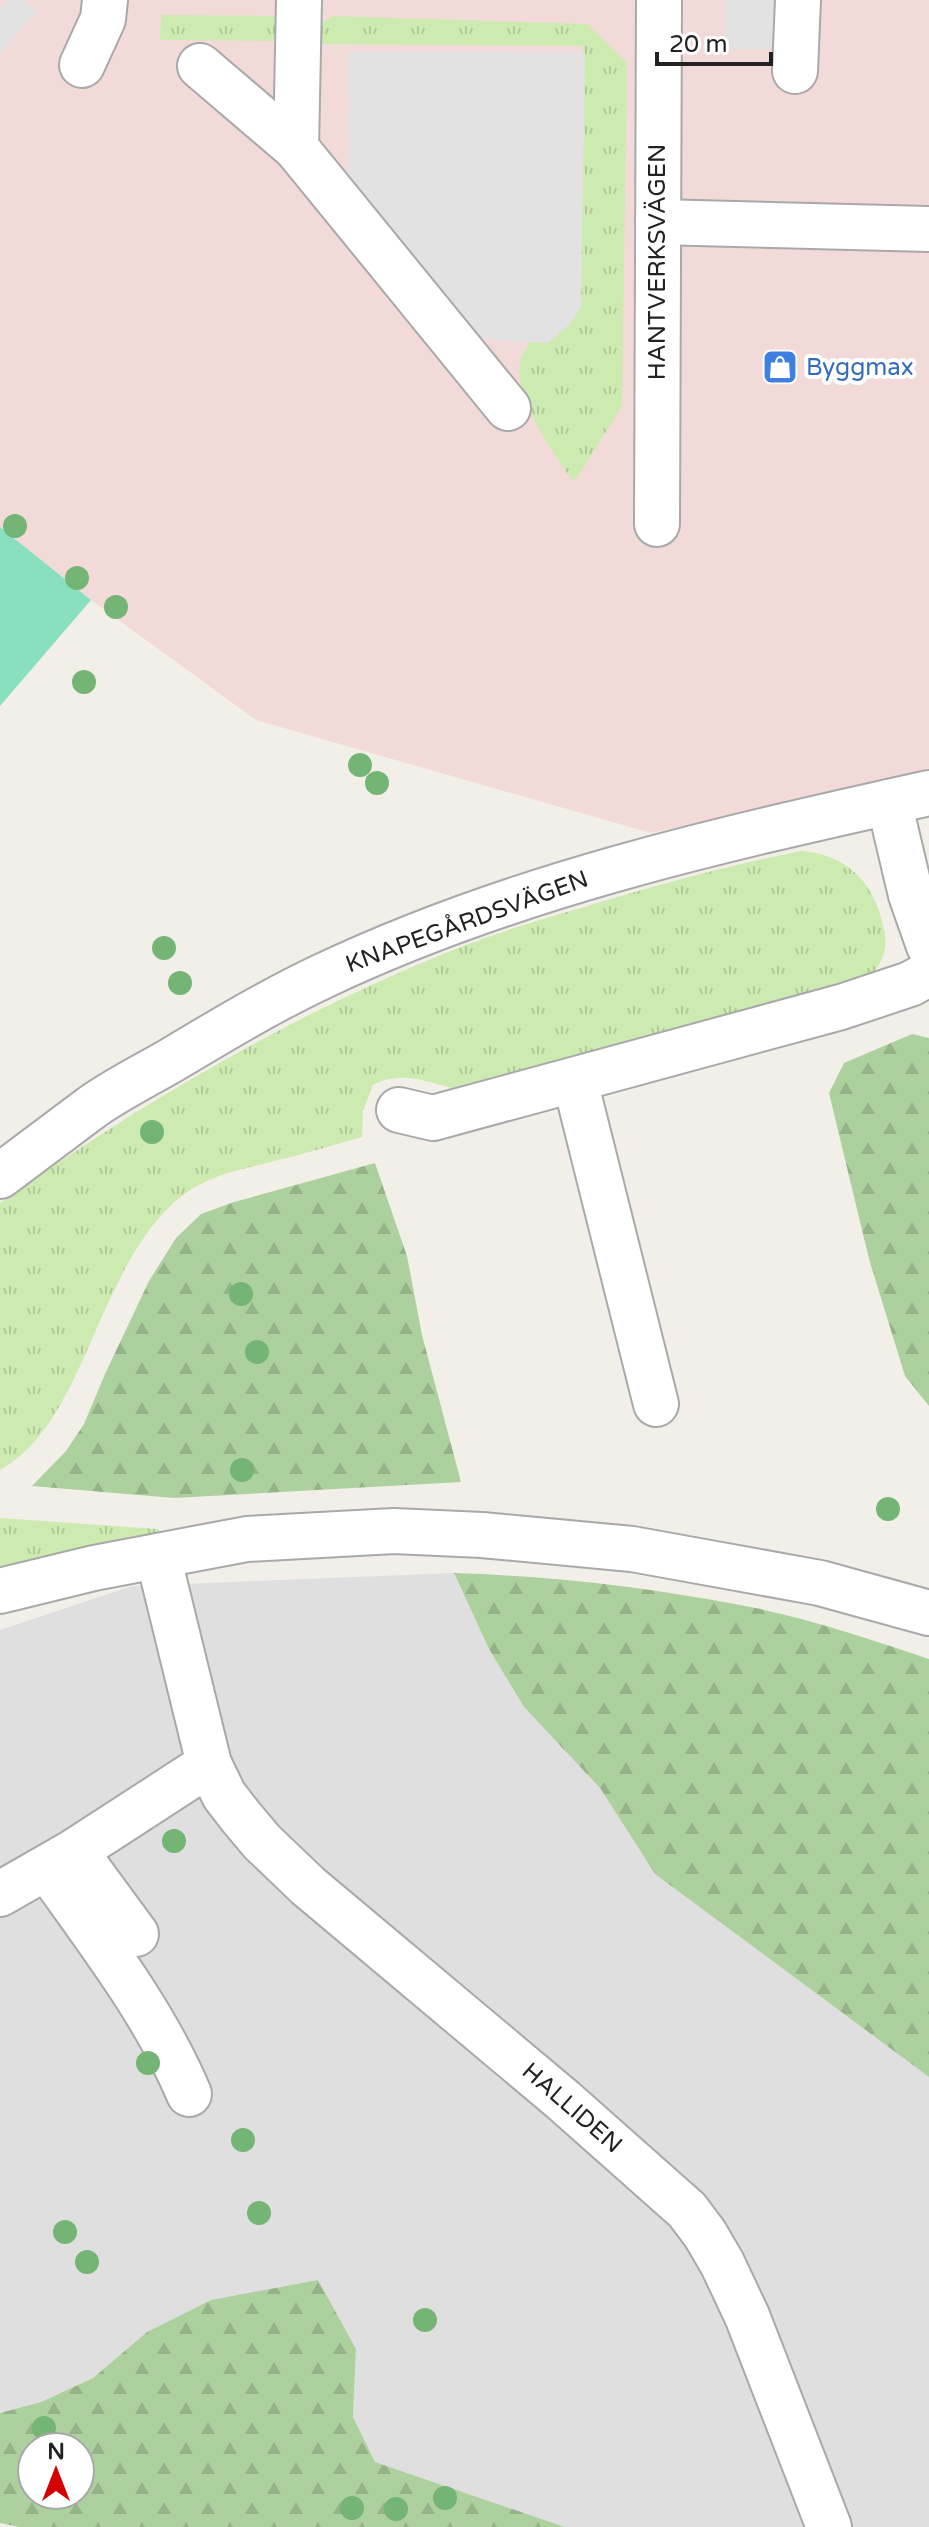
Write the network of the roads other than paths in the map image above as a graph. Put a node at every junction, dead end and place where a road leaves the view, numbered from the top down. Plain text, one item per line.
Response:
1 (105, 0) edge
2 (299, 0) edge
3 (659, 0) edge
4 (798, 0) edge
5 (82, 65) dead end
6 (200, 66) dead end
7 (795, 71) dead end
8 (296, 148) junction
9 (658, 222) junction
10 (929, 229) edge
11 (508, 408) dead end
12 (657, 524) dead end
13 (909, 797) edge
14 (929, 946) edge
15 (929, 974) edge
16 (575, 1081) junction
17 (399, 1110) dead end
18 (0, 1176) edge
19 (656, 1404) dead end
20 (158, 1556) junction
21 (0, 1591) edge
22 (929, 1613) edge
23 (209, 1764) junction
24 (61, 1859) junction
25 (1, 1893) edge
26 (136, 1934) dead end
27 (189, 2094) dead end
28 (829, 2527) edge

1 - 5 street
2 - 8 street
3 - 9 street, HANTVERKSVÄGEN
4 - 7 street
6 - 8 street
8 - 11 street
9 - 10 street
9 - 12 street, HANTVERKSVÄGEN
13 - 14 street, KNAPEGÅRDSVÄGEN
13 - 18 street, KNAPEGÅRDSVÄGEN
15 - 16 street
16 - 17 street
16 - 19 street
20 - 21 street
20 - 22 street
20 - 23 street, HALLIDEN
23 - 24 street
23 - 28 street, HALLIDEN
24 - 25 street
24 - 26 street
24 - 27 street

